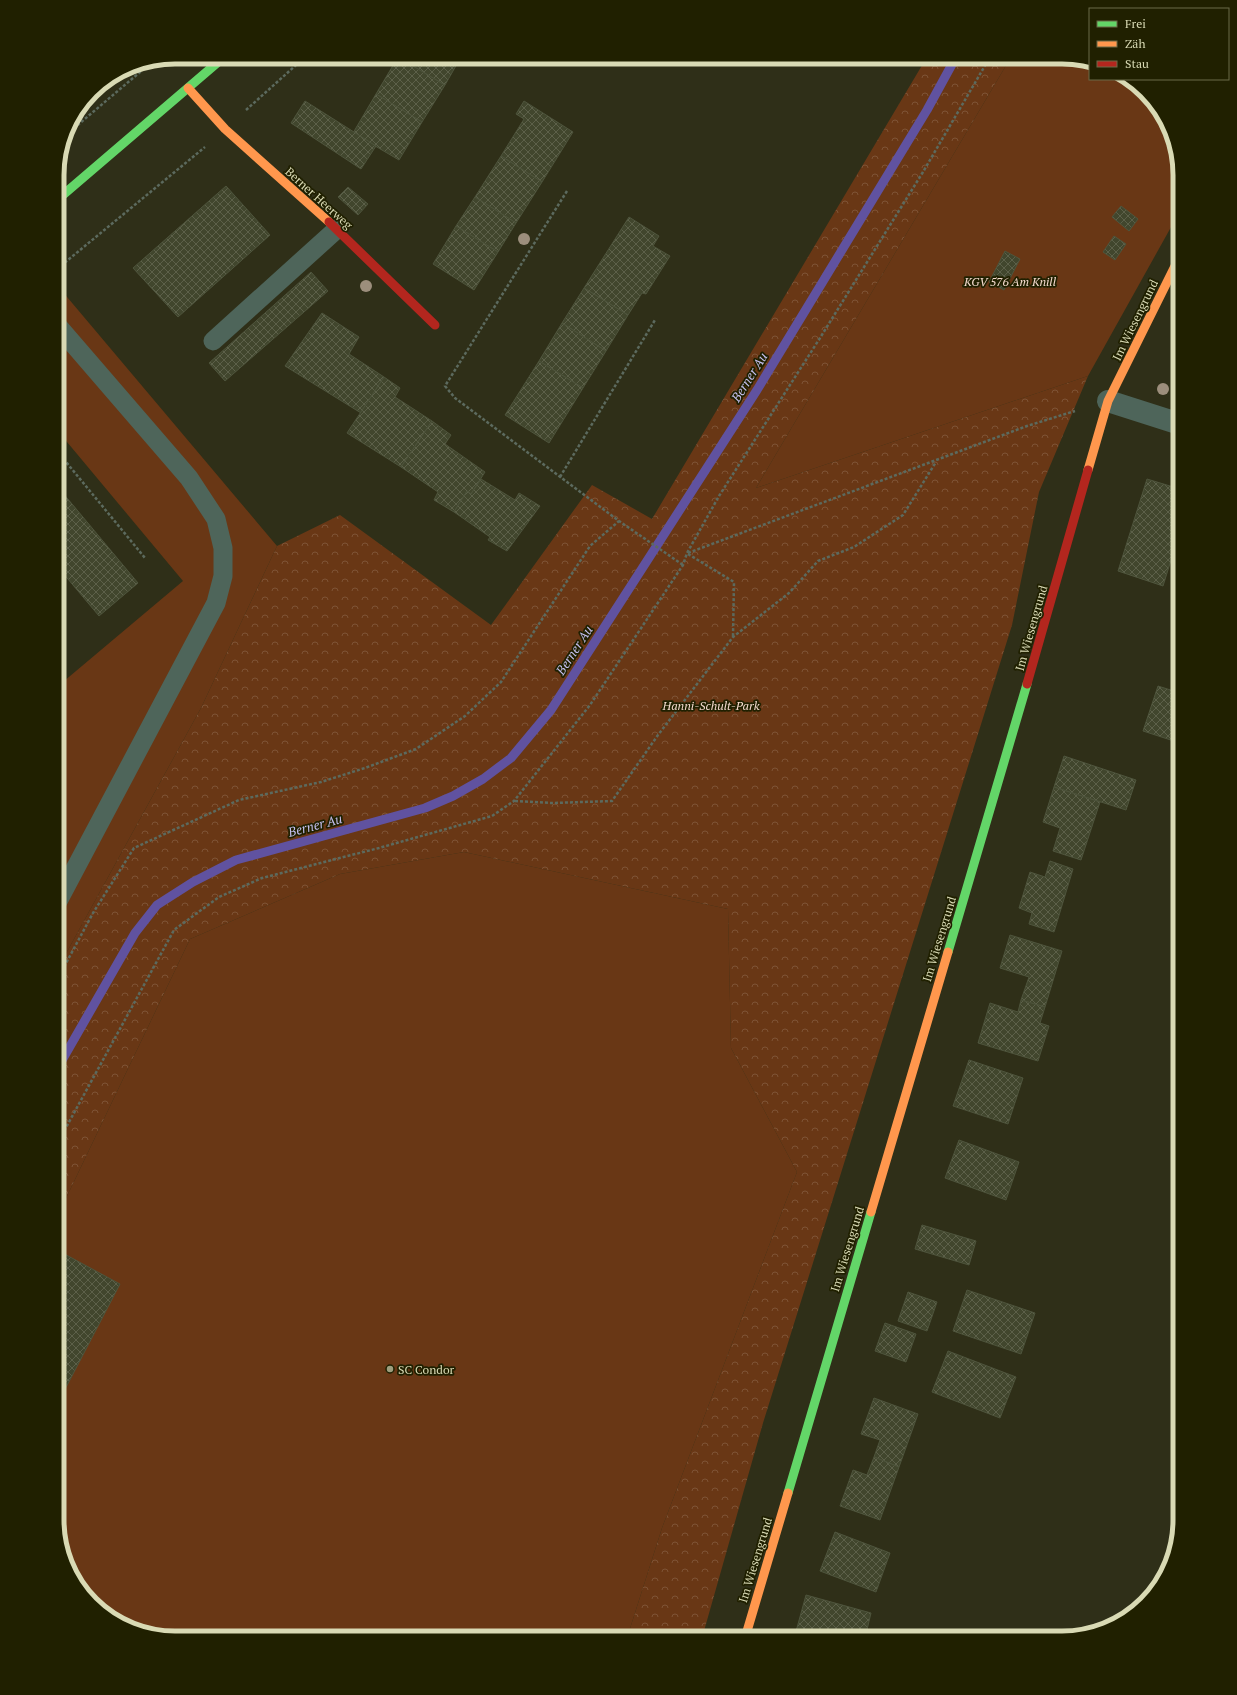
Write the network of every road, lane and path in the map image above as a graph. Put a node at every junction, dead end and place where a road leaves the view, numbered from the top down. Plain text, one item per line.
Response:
1 (216, 64) edge
2 (297, 64) edge
3 (986, 64) edge
4 (144, 69) edge
5 (188, 88) junction
6 (241, 114) dead end
7 (74, 128) edge
8 (206, 146) dead end
9 (567, 191) dead end
10 (64, 194) edge
11 (337, 229) junction
12 (64, 263) edge
13 (1173, 270) edge
14 (654, 320) dead end
15 (435, 325) dead end
16 (64, 332) edge
17 (213, 341) dead end
18 (1108, 401) junction
19 (1173, 422) edge
20 (64, 460) edge
21 (936, 462) junction
22 (560, 477) junction
23 (619, 521) junction
24 (687, 554) junction
25 (145, 558) dead end
26 (684, 565) junction
27 (734, 637) junction
28 (514, 801) junction
29 (64, 889) edge
30 (64, 967) edge
31 (64, 1131) edge
32 (747, 1631) edge

1 - 5 street
2 - 6 path
3 - 24 path
4 - 7 path
5 - 10 street
5 - 11 street, Berner Heerweg
8 - 12 path
9 - 22 path
11 - 15 street, Berner Heerweg
11 - 17 lane
13 - 18 street, Im Wiesengrund
14 - 22 path
16 - 29 lane
18 - 19 street
18 - 21 path
18 - 32 street, Im Wiesengrund
20 - 25 path
21 - 24 path
21 - 27 path
22 - 23 path
23 - 26 path
23 - 30 path
24 - 26 path
24 - 27 path
26 - 28 path
27 - 28 path
28 - 31 path

